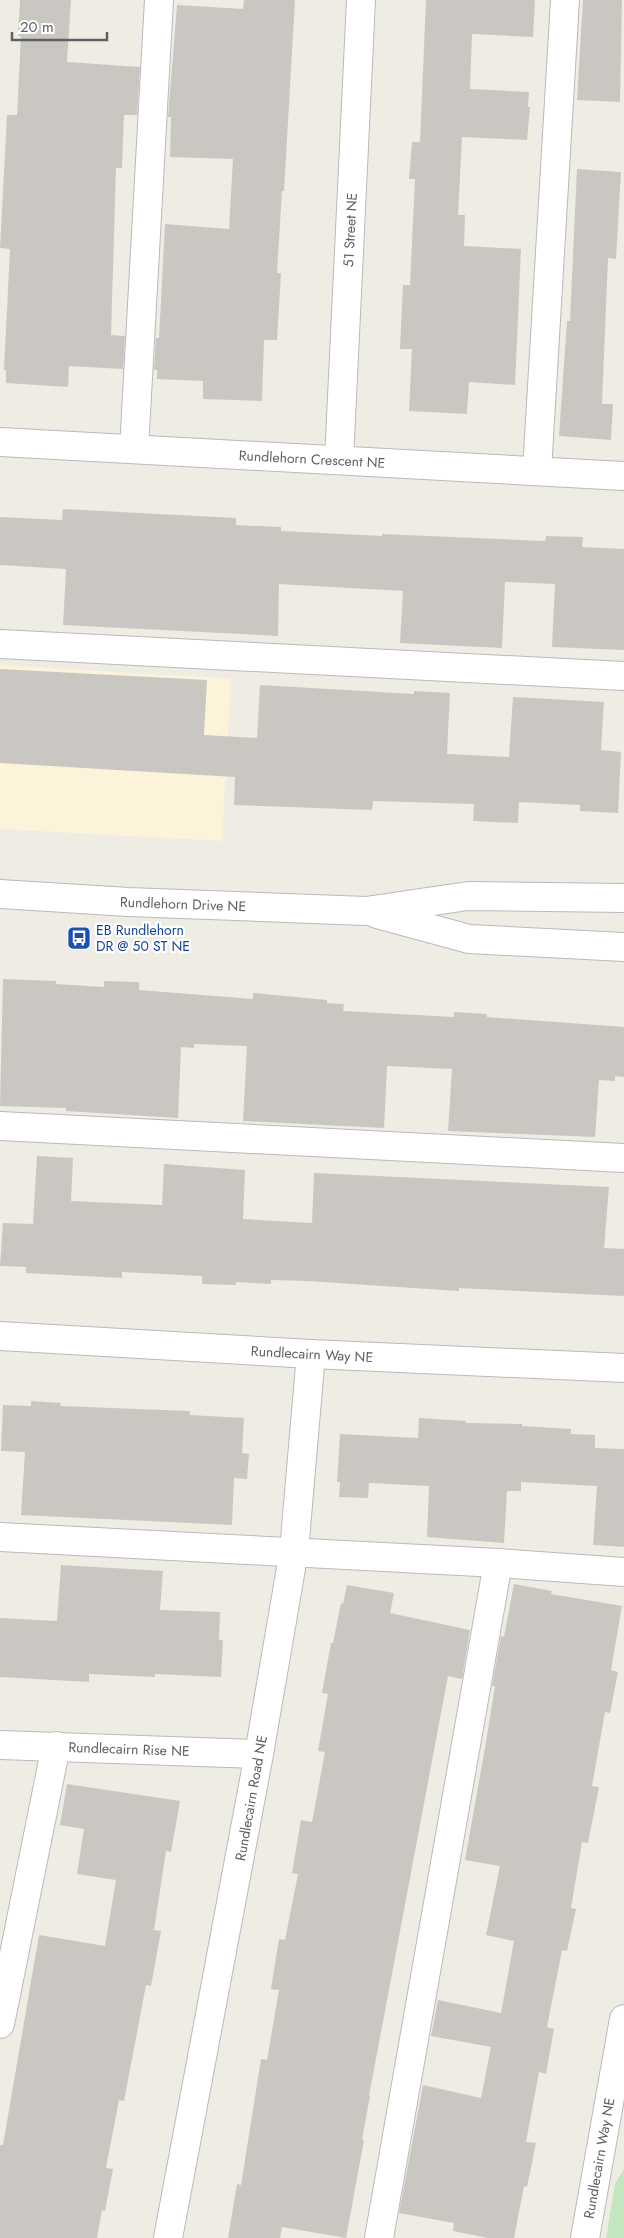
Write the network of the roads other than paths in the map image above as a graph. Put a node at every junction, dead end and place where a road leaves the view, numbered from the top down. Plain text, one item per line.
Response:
1 (159, 0) edge
2 (361, 0) edge
3 (565, 0) edge
4 (0, 442) edge
5 (134, 449) junction
6 (339, 460) junction
7 (537, 471) junction
8 (624, 476) edge
9 (0, 644) edge
10 (624, 676) edge
11 (0, 894) edge
12 (624, 898) edge
13 (366, 911) junction
14 (624, 947) edge
15 (0, 1126) edge
16 (624, 1158) edge
17 (0, 1336) edge
18 (311, 1354) junction
19 (624, 1368) edge
20 (0, 1537) edge
21 (294, 1551) junction
22 (498, 1563) junction
23 (624, 1572) edge
24 (0, 1745) edge
25 (56, 1746) junction
26 (259, 1754) junction
27 (624, 2018) edge
28 (0, 2024) edge
29 (168, 2238) edge
30 (379, 2238) edge
31 (585, 2238) edge

1 - 5 street
2 - 6 street, 51 Street NE
3 - 7 street
4 - 5 street, Rundlehorn Crescent NE
5 - 6 street, Rundlehorn Crescent NE
6 - 7 street, Rundlehorn Crescent NE
7 - 8 street, Rundlehorn Crescent NE
9 - 10 street
11 - 13 street, Rundlehorn Drive NE
12 - 13 street, Rundlehorn Drive NE
13 - 14 street, Rundlehorn Drive NE
15 - 16 street
17 - 18 street, Rundlecairn Way NE
18 - 19 street, Rundlecairn Way NE
18 - 21 street, Rundlecairn Road NE
20 - 21 street
21 - 22 street
21 - 26 street, Rundlecairn Road NE
22 - 23 street
22 - 30 street
24 - 25 street, Rundlecairn Rise NE
25 - 26 street, Rundlecairn Rise NE
25 - 28 street
26 - 29 street, Rundlecairn Road NE
27 - 31 street, Rundlecairn Way NE

